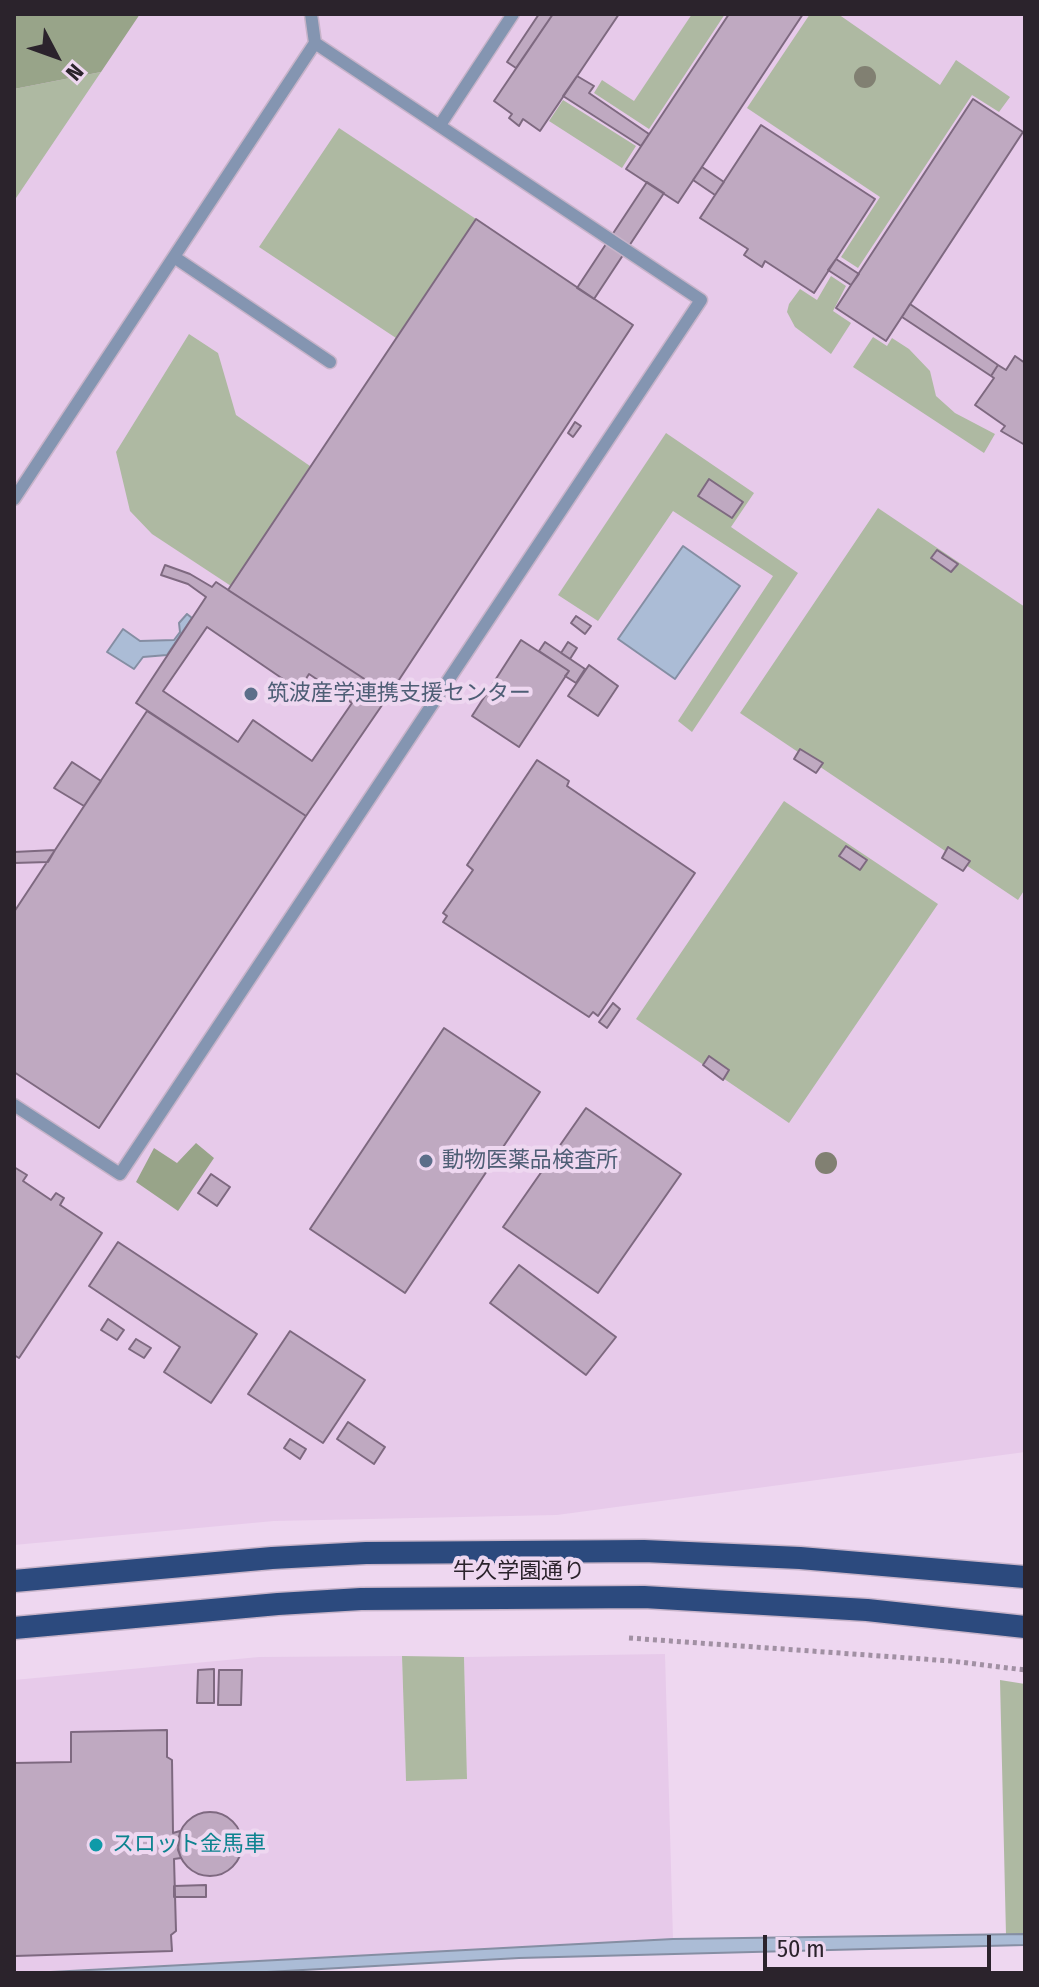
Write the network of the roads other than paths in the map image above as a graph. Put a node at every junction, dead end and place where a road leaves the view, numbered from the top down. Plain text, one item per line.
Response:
1 (311, 14) edge
2 (513, 14) edge
3 (315, 43) junction
4 (440, 125) junction
5 (174, 257) junction
6 (330, 362) dead end
7 (14, 499) edge
8 (14, 1105) edge
9 (1025, 1577) edge
10 (14, 1581) edge
11 (1025, 1627) edge
12 (14, 1628) edge

1 - 3 lane
2 - 4 lane
3 - 4 lane
3 - 5 lane
4 - 8 lane
5 - 6 lane
5 - 7 lane
9 - 10 highway, 牛久学園通り
11 - 12 highway, 牛久学園通り

